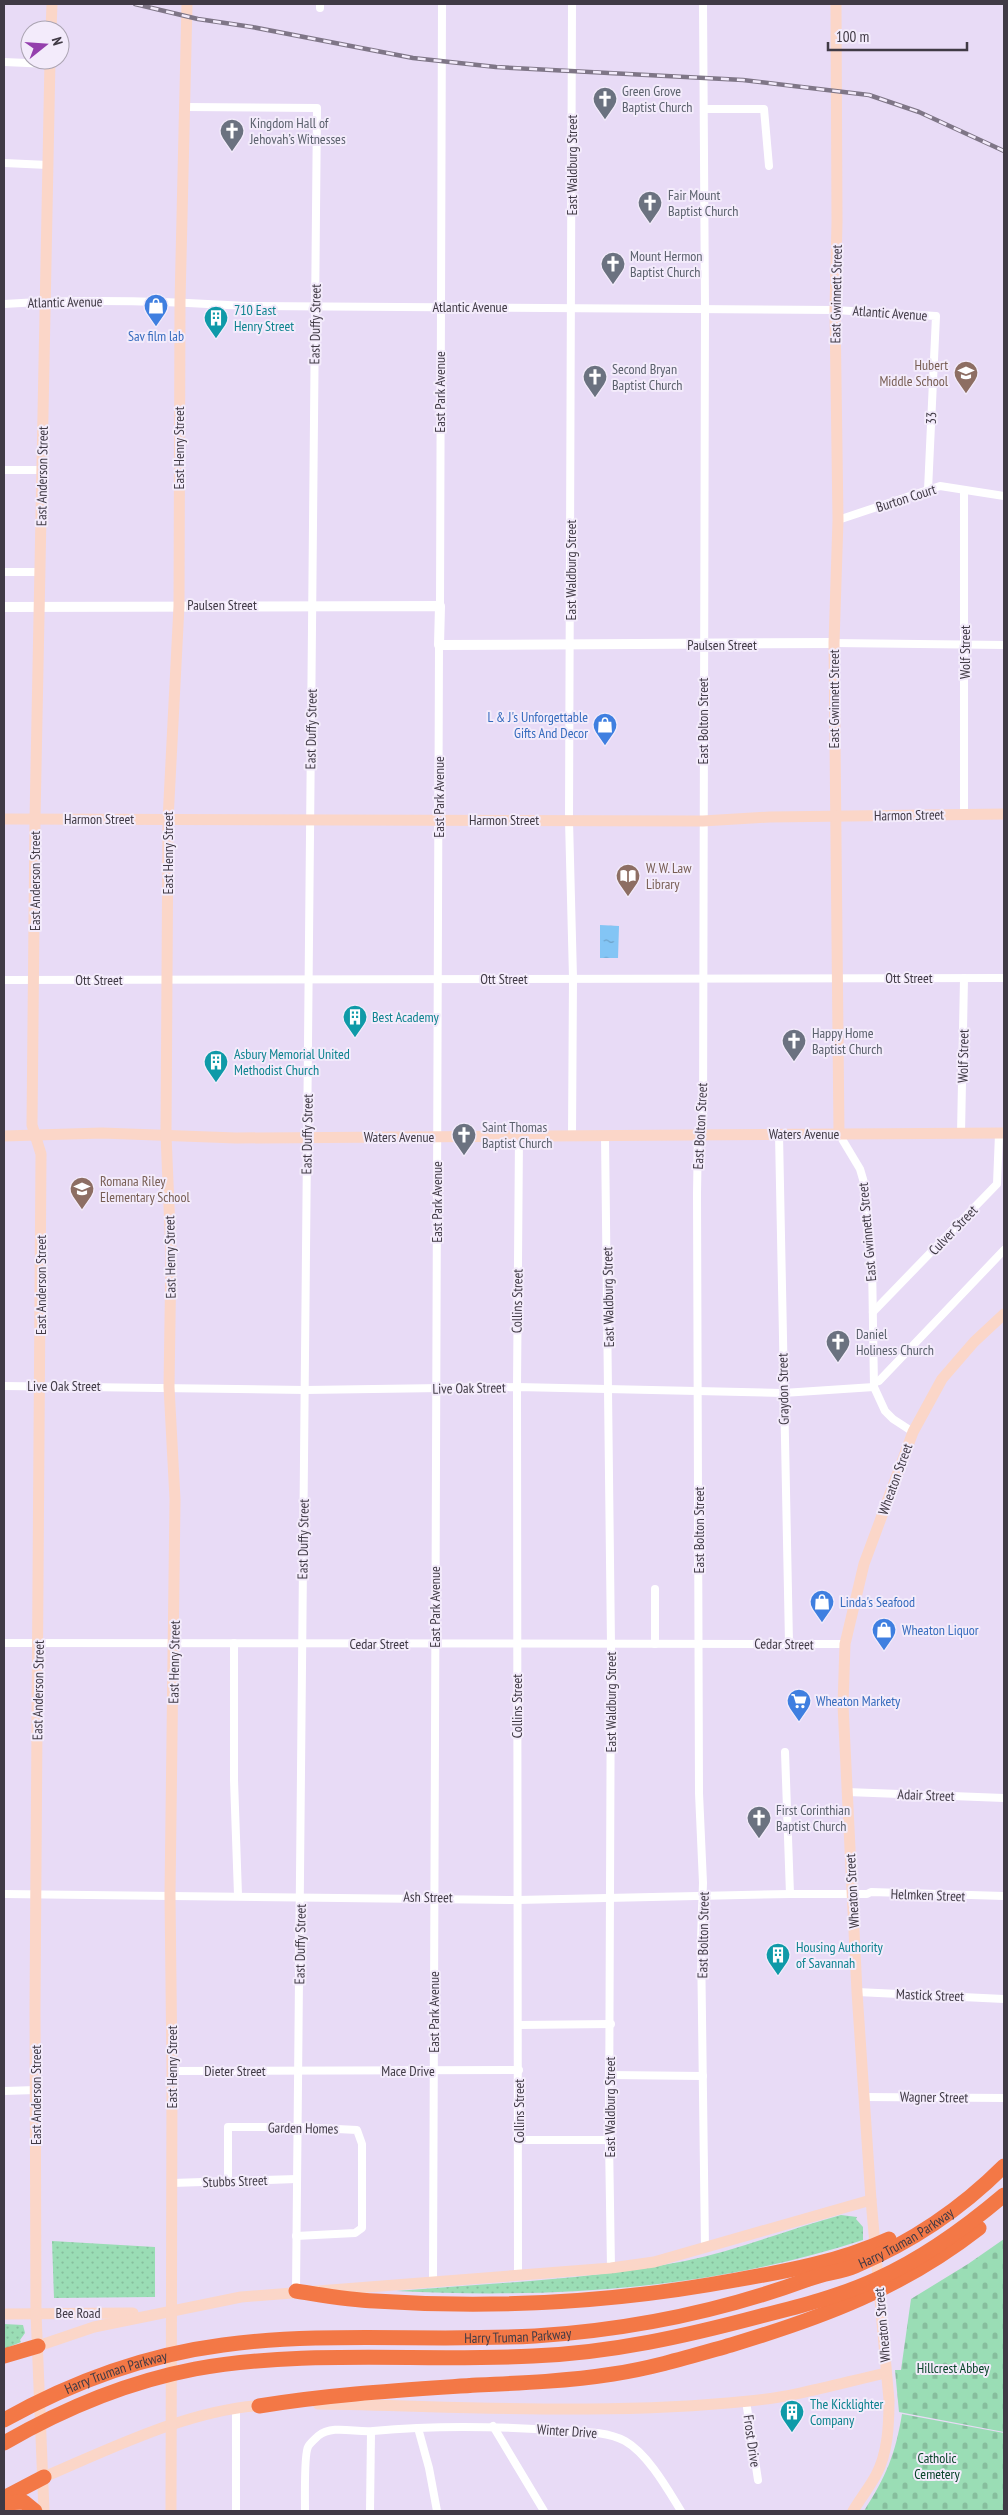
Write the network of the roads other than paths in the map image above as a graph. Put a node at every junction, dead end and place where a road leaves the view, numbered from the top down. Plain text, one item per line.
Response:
1 (52, 4) edge
2 (187, 4) edge
3 (442, 4) edge
4 (572, 4) edge
5 (703, 4) edge
6 (836, 4) edge
7 (51, 20) edge
8 (4, 62) edge
9 (20, 62) edge
10 (50, 70) edge
11 (186, 107) junction
12 (704, 109) junction
13 (4, 164) edge
14 (48, 165) junction
15 (769, 166) dead end
16 (45, 301) junction
17 (180, 302) junction
18 (4, 304) edge
19 (315, 306) junction
20 (441, 307) junction
21 (572, 308) junction
22 (705, 309) junction
23 (835, 310) junction
24 (936, 316) joint
25 (4, 470) edge
26 (42, 470) junction
27 (928, 490) junction
28 (964, 490) junction
29 (1004, 496) edge
30 (838, 520) junction
31 (4, 572) edge
32 (40, 572) junction
33 (179, 606) junction
34 (312, 606) junction
35 (440, 606) junction
36 (4, 607) edge
37 (39, 608) junction
38 (834, 643) junction
39 (570, 644) junction
40 (439, 645) junction
41 (704, 645) junction
42 (965, 645) junction
43 (1004, 645) edge
44 (964, 814) junction
45 (1004, 814) edge
46 (835, 817) junction
47 (4, 819) edge
48 (35, 819) junction
49 (168, 820) junction
50 (310, 820) junction
51 (439, 820) junction
52 (569, 820) junction
53 (703, 821) junction
54 (573, 978) junction
55 (839, 978) junction
56 (964, 978) junction
57 (1004, 978) edge
58 (438, 979) junction
59 (702, 979) junction
60 (4, 980) edge
61 (34, 980) junction
62 (168, 980) junction
63 (309, 980) junction
64 (779, 1134) junction
65 (839, 1134) junction
66 (962, 1134) junction
67 (1002, 1134) edge
68 (166, 1135) junction
69 (698, 1135) junction
70 (4, 1136) edge
71 (36, 1136) junction
72 (437, 1136) junction
73 (572, 1136) junction
74 (605, 1136) junction
75 (307, 1137) junction
76 (519, 1137) junction
77 (1001, 1184) edge
78 (1004, 1250) edge
79 (873, 1312) junction
80 (1004, 1314) edge
81 (874, 1385) junction
82 (4, 1386) edge
83 (40, 1386) junction
84 (169, 1387) junction
85 (516, 1387) junction
86 (436, 1389) junction
87 (305, 1390) junction
88 (609, 1390) junction
89 (698, 1390) junction
90 (783, 1393) junction
91 (913, 1432) junction
92 (654, 1590) dead end
93 (39, 1642) junction
94 (4, 1643) edge
95 (174, 1643) junction
96 (234, 1643) junction
97 (517, 1643) junction
98 (700, 1643) junction
99 (302, 1644) junction
100 (655, 1644) junction
101 (789, 1644) junction
102 (845, 1644) junction
103 (435, 1645) junction
104 (610, 1645) junction
105 (785, 1752) dead end
106 (847, 1792) junction
107 (1004, 1798) edge
108 (4, 1894) edge
109 (35, 1894) junction
110 (790, 1894) junction
111 (852, 1894) junction
112 (170, 1895) junction
113 (238, 1896) junction
114 (703, 1896) junction
115 (1004, 1896) edge
116 (300, 1897) junction
117 (434, 1897) junction
118 (611, 1899) junction
119 (517, 1900) junction
120 (857, 1992) junction
121 (1004, 1999) edge
122 (611, 2024) junction
123 (518, 2026) junction
124 (298, 2070) junction
125 (519, 2070) junction
126 (172, 2071) junction
127 (433, 2071) junction
128 (610, 2075) junction
129 (703, 2076) junction
130 (36, 2090) junction
131 (4, 2091) edge
132 (864, 2097) junction
133 (1004, 2098) edge
134 (298, 2127) junction
135 (518, 2140) junction
136 (609, 2140) junction
137 (1004, 2166) edge
138 (297, 2179) junction
139 (228, 2181) junction
140 (172, 2183) junction
141 (1004, 2195) edge
142 (871, 2200) junction
143 (1004, 2205) edge
144 (919, 2229) junction
145 (296, 2236) junction
146 (704, 2248) junction
147 (921, 2263) junction
148 (611, 2268) junction
149 (518, 2275) junction
150 (432, 2281) junction
151 (296, 2291) junction
152 (831, 2304) junction
153 (171, 2310) junction
154 (36, 2313) junction
155 (152, 2313) junction
156 (4, 2314) edge
157 (38, 2346) junction
158 (4, 2356) edge
159 (886, 2373) junction
160 (746, 2402) junction
161 (259, 2406) junction
162 (236, 2409) junction
163 (4, 2420) edge
164 (171, 2426) junction
165 (493, 2426) junction
166 (418, 2428) junction
167 (371, 2432) junction
168 (4, 2443) edge
169 (44, 2477) junction
170 (758, 2480) dead end
171 (4, 2498) edge
172 (4, 2503) edge
173 (855, 2507) edge
174 (34, 2511) edge
175 (44, 2511) edge
176 (170, 2511) edge
177 (236, 2511) edge
178 (305, 2511) edge
179 (370, 2511) edge
180 (438, 2511) edge
181 (544, 2511) edge
182 (681, 2511) edge
183 (847, 2511) edge

1 - 7 main road
2 - 11 main road, East Henry Street
3 - 20 street, East Park Avenue
4 - 21 street, East Waldburg Street
5 - 12 street, East Bolton Street
6 - 23 main road, East Gwinnett Street
8 - 9 street
10 - 14 main road, East Anderson Street
11 - 17 main road, East Henry Street
11 - 19 street, East Duffy Street
12 - 15 street
12 - 22 street, East Bolton Street
13 - 14 street
14 - 16 main road, East Anderson Street
16 - 17 street, Atlantic Avenue
16 - 18 street, Atlantic Avenue
16 - 26 main road, East Anderson Street
17 - 19 street, Atlantic Avenue
17 - 33 main road, East Henry Street
19 - 20 street, Atlantic Avenue
19 - 34 street, East Duffy Street
20 - 21 street, Atlantic Avenue
20 - 35 street, East Park Avenue
21 - 22 street, Atlantic Avenue
21 - 39 street, East Waldburg Street
22 - 23 street, Atlantic Avenue
22 - 41 street, East Bolton Street
23 - 24 street, Atlantic Avenue
23 - 30 main road, East Gwinnett Street
24 - 27 street, 33
25 - 26 street
26 - 32 main road, East Anderson Street
27 - 28 street, Burton Court
27 - 30 street, Burton Court
28 - 29 street, Burton Court
28 - 42 street, Wolf Street
30 - 38 main road, East Gwinnett Street
31 - 32 street
32 - 37 main road, East Anderson Street
33 - 34 street, Paulsen Street
33 - 37 street, Paulsen Street
33 - 49 main road, East Henry Street
34 - 35 street, Paulsen Street
34 - 50 street, East Duffy Street
35 - 40 street, East Park Avenue
36 - 37 street, Paulsen Street
37 - 48 main road, East Anderson Street
38 - 41 street, Paulsen Street
38 - 42 street, Paulsen Street
38 - 46 main road, East Gwinnett Street
39 - 40 street, Paulsen Street
39 - 41 street, Paulsen Street
39 - 52 street, East Waldburg Street
40 - 51 street, East Park Avenue
41 - 53 street, East Bolton Street
42 - 43 street, Paulsen Street
42 - 44 street, Wolf Street
44 - 45 main road, Harmon Street
44 - 46 main road, Harmon Street
46 - 53 main road, Harmon Street
46 - 55 main road, East Gwinnett Street
47 - 48 main road, Harmon Street
48 - 49 main road, Harmon Street
48 - 61 main road, East Anderson Street
49 - 50 main road, Harmon Street
49 - 62 main road, East Henry Street
50 - 51 main road, Harmon Street
50 - 63 street, East Duffy Street
51 - 52 main road, Harmon Street
51 - 58 street, East Park Avenue
52 - 53 main road, Harmon Street
52 - 54 street, East Waldburg Street
53 - 59 street, East Bolton Street
54 - 58 street, Ott Street
54 - 59 street, Ott Street
54 - 73 street, East Waldburg Street
55 - 56 street, Ott Street
55 - 59 street, Ott Street
55 - 65 main road, East Gwinnett Street
56 - 57 street, Ott Street
56 - 66 street, Wolf Street
58 - 63 street, Ott Street
58 - 72 street, East Park Avenue
59 - 69 street, East Bolton Street
60 - 61 street, Ott Street
61 - 62 street, Ott Street
61 - 71 main road, East Anderson Street
62 - 63 street, Ott Street
62 - 68 main road, East Henry Street
63 - 75 street, East Duffy Street
64 - 65 main road, Waters Avenue
64 - 69 main road, Waters Avenue
64 - 90 street, Graydon Street
65 - 66 main road, Waters Avenue
65 - 79 street, East Gwinnett Street
66 - 67 main road, Waters Avenue
67 - 77 street, Culver Street
68 - 71 main road, Waters Avenue
68 - 75 main road, Waters Avenue
68 - 84 main road, East Henry Street
69 - 74 main road, Waters Avenue
69 - 89 street, East Bolton Street
70 - 71 main road, Waters Avenue
71 - 83 main road, East Anderson Street
72 - 75 main road, Waters Avenue
72 - 76 main road, Waters Avenue
72 - 86 street, East Park Avenue
73 - 74 main road, Waters Avenue
73 - 76 main road, Waters Avenue
74 - 88 street, East Waldburg Street
75 - 87 street, East Duffy Street
76 - 85 street, Collins Street
77 - 79 street, Culver Street
78 - 81 street
79 - 81 street, East Gwinnett Street
80 - 91 main road, Wheaton Street
81 - 90 street, Live Oak Street
81 - 91 street
82 - 83 street, Live Oak Street
83 - 84 street, Live Oak Street
83 - 93 main road, East Anderson Street
84 - 87 street, Live Oak Street
84 - 95 main road, East Henry Street
85 - 86 street, Live Oak Street
85 - 88 street, Live Oak Street
85 - 97 street, Collins Street
86 - 87 street, Live Oak Street
86 - 103 street, East Park Avenue
87 - 99 street, East Duffy Street
88 - 89 street, Live Oak Street
88 - 104 street, East Waldburg Street
89 - 90 street, Live Oak Street
89 - 98 street, East Bolton Street
90 - 101 street, Graydon Street
91 - 102 main road, Wheaton Street
92 - 100 street
93 - 94 street, Cedar Street
93 - 95 street, Cedar Street
93 - 109 main road, East Anderson Street
95 - 96 street, Cedar Street
95 - 112 main road, East Henry Street
96 - 99 street, Cedar Street
96 - 113 street
97 - 103 street, Cedar Street
97 - 104 street, Cedar Street
97 - 119 street, Collins Street
98 - 100 street, Cedar Street
98 - 101 street, Cedar Street
98 - 114 street, East Bolton Street
99 - 103 street, Cedar Street
99 - 116 street, East Duffy Street
100 - 104 street, Cedar Street
101 - 102 street, Cedar Street
102 - 106 main road, Wheaton Street
103 - 117 street, East Park Avenue
104 - 118 street, East Waldburg Street
105 - 110 street
106 - 107 street, Adair Street
106 - 111 main road, Wheaton Street
108 - 109 street, Ash Street
109 - 112 street, Ash Street
109 - 130 main road, East Anderson Street
110 - 111 street, Ash Street
110 - 114 street, Ash Street
111 - 115 street, Helmken Street
111 - 120 main road, Wheaton Street
112 - 113 street, Ash Street
112 - 126 main road, East Henry Street
113 - 116 street, Ash Street
114 - 118 street, Ash Street
114 - 129 street, East Bolton Street
116 - 117 street, Ash Street
116 - 124 street, East Duffy Street
117 - 119 street, Ash Street
117 - 127 street, East Park Avenue
118 - 119 street, Ash Street
118 - 122 street, East Waldburg Street
119 - 123 street, Collins Street
120 - 121 street, Mastick Street
120 - 132 main road, Wheaton Street
122 - 123 street
122 - 128 street, East Waldburg Street
123 - 125 street, Collins Street
124 - 126 street, Dieter Street
124 - 127 street, Mace Drive
124 - 134 street, East Duffy Street
125 - 127 street, Mace Drive
125 - 135 street, Collins Street
126 - 140 main road, East Henry Street
127 - 150 street, East Park Avenue
128 - 129 street
128 - 136 street, East Waldburg Street
129 - 146 street, East Bolton Street
130 - 131 street
130 - 154 main road, East Anderson Street
132 - 133 street, Wagner Street
132 - 142 main road, Wheaton Street
134 - 138 street, East Duffy Street
134 - 139 street, Garden Homes
134 - 145 street, Garden Homes
135 - 136 street
135 - 149 street, Collins Street
136 - 148 street, East Waldburg Street
137 - 144 highway, Harry Truman Parkway
138 - 139 street, Stubbs Street
138 - 145 street, East Duffy Street
139 - 140 street, Stubbs Street
140 - 153 main road, East Henry Street
141 - 147 highway, Harry Truman Parkway
142 - 146 main road
142 - 159 main road, Wheaton Street
143 - 147 highway
144 - 151 highway
144 - 163 highway, Harry Truman Parkway
145 - 151 street, East Duffy Street
146 - 148 main road
147 - 152 highway
148 - 149 main road
149 - 150 main road
150 - 151 main road
151 - 153 main road
152 - 161 highway
152 - 168 highway, Harry Truman Parkway
153 - 155 main road
153 - 164 main road, East Henry Street
154 - 155 main road, Bee Road
154 - 156 main road, Bee Road
154 - 157 main road, East Anderson Street
155 - 157 main road
157 - 158 highway
157 - 169 main road, East Anderson Street
159 - 160 main road
159 - 173 main road, Wheaton Street
160 - 161 main road
160 - 170 street, Frost Drive
161 - 162 main road
162 - 164 main road
162 - 177 street
164 - 169 main road
164 - 176 main road, East Henry Street
165 - 166 street, Winter Drive
165 - 181 street
165 - 182 street, Winter Drive
166 - 167 street, Winter Drive
166 - 180 street
167 - 178 street, Winter Drive
167 - 179 street
169 - 171 highway
169 - 175 main road, East Anderson Street
172 - 174 highway
173 - 183 main road, Wheaton Street

